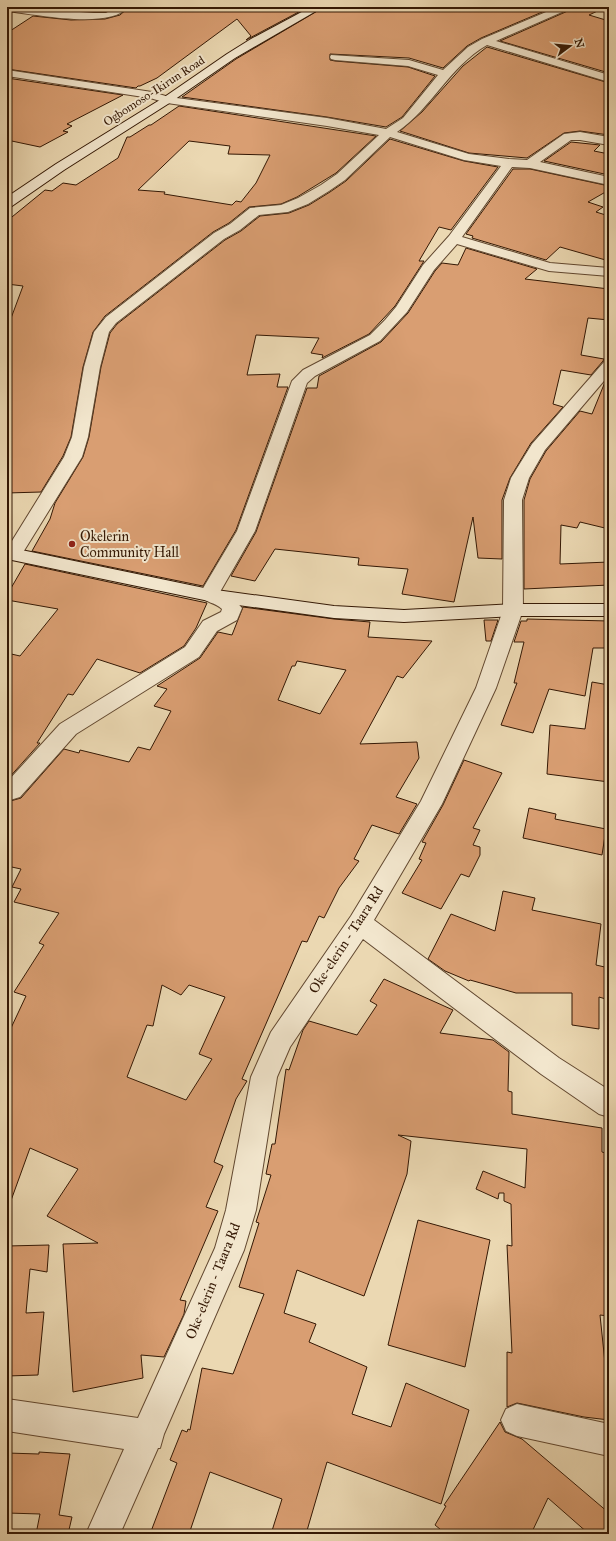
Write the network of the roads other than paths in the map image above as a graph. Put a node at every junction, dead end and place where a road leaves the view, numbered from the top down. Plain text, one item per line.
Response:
1 (122, 7) edge
2 (300, 7) edge
3 (318, 7) edge
4 (566, 7) edge
5 (7, 8) edge
6 (486, 41) junction
7 (334, 57) dead end
8 (7, 73) edge
9 (444, 74) junction
10 (609, 79) edge
11 (176, 80) dead end
12 (166, 94) junction
13 (152, 96) junction
14 (139, 104) dead end
15 (388, 133) junction
16 (609, 141) edge
17 (509, 163) junction
18 (530, 164) junction
19 (609, 180) edge
20 (7, 203) edge
21 (454, 239) junction
22 (609, 272) edge
23 (609, 365) edge
24 (10, 553) edge
25 (209, 595) junction
26 (513, 610) junction
27 (609, 610) edge
28 (7, 793) edge
29 (360, 923) junction
30 (609, 1105) edge
31 (7, 1414) edge
32 (517, 1420) dead end
33 (148, 1436) junction
34 (609, 1440) edge
35 (103, 1534) edge

1 - 5 street
2 - 11 street, Ogbomoso-Ikirun Road
3 - 12 street, Ogbomoso-Ikirun Road
4 - 6 street
6 - 9 street
6 - 10 street
7 - 9 street
8 - 13 street
9 - 15 street
12 - 13 street
12 - 15 street
12 - 20 street, Ogbomoso-Ikirun Road
13 - 14 street, Ogbomoso-Ikirun Road
15 - 17 street
15 - 24 street
16 - 18 street
17 - 18 street
17 - 21 street
18 - 19 street
21 - 22 street
21 - 25 street
23 - 26 street, Oke-elerin - Taara Rd
24 - 25 street
25 - 26 street
25 - 28 street
26 - 27 street
26 - 29 street, Oke-elerin - Taara Rd
29 - 30 street
29 - 33 street, Oke-elerin - Taara Rd
31 - 33 street
32 - 34 street
33 - 35 street, Oke-elerin - Taara Rd

